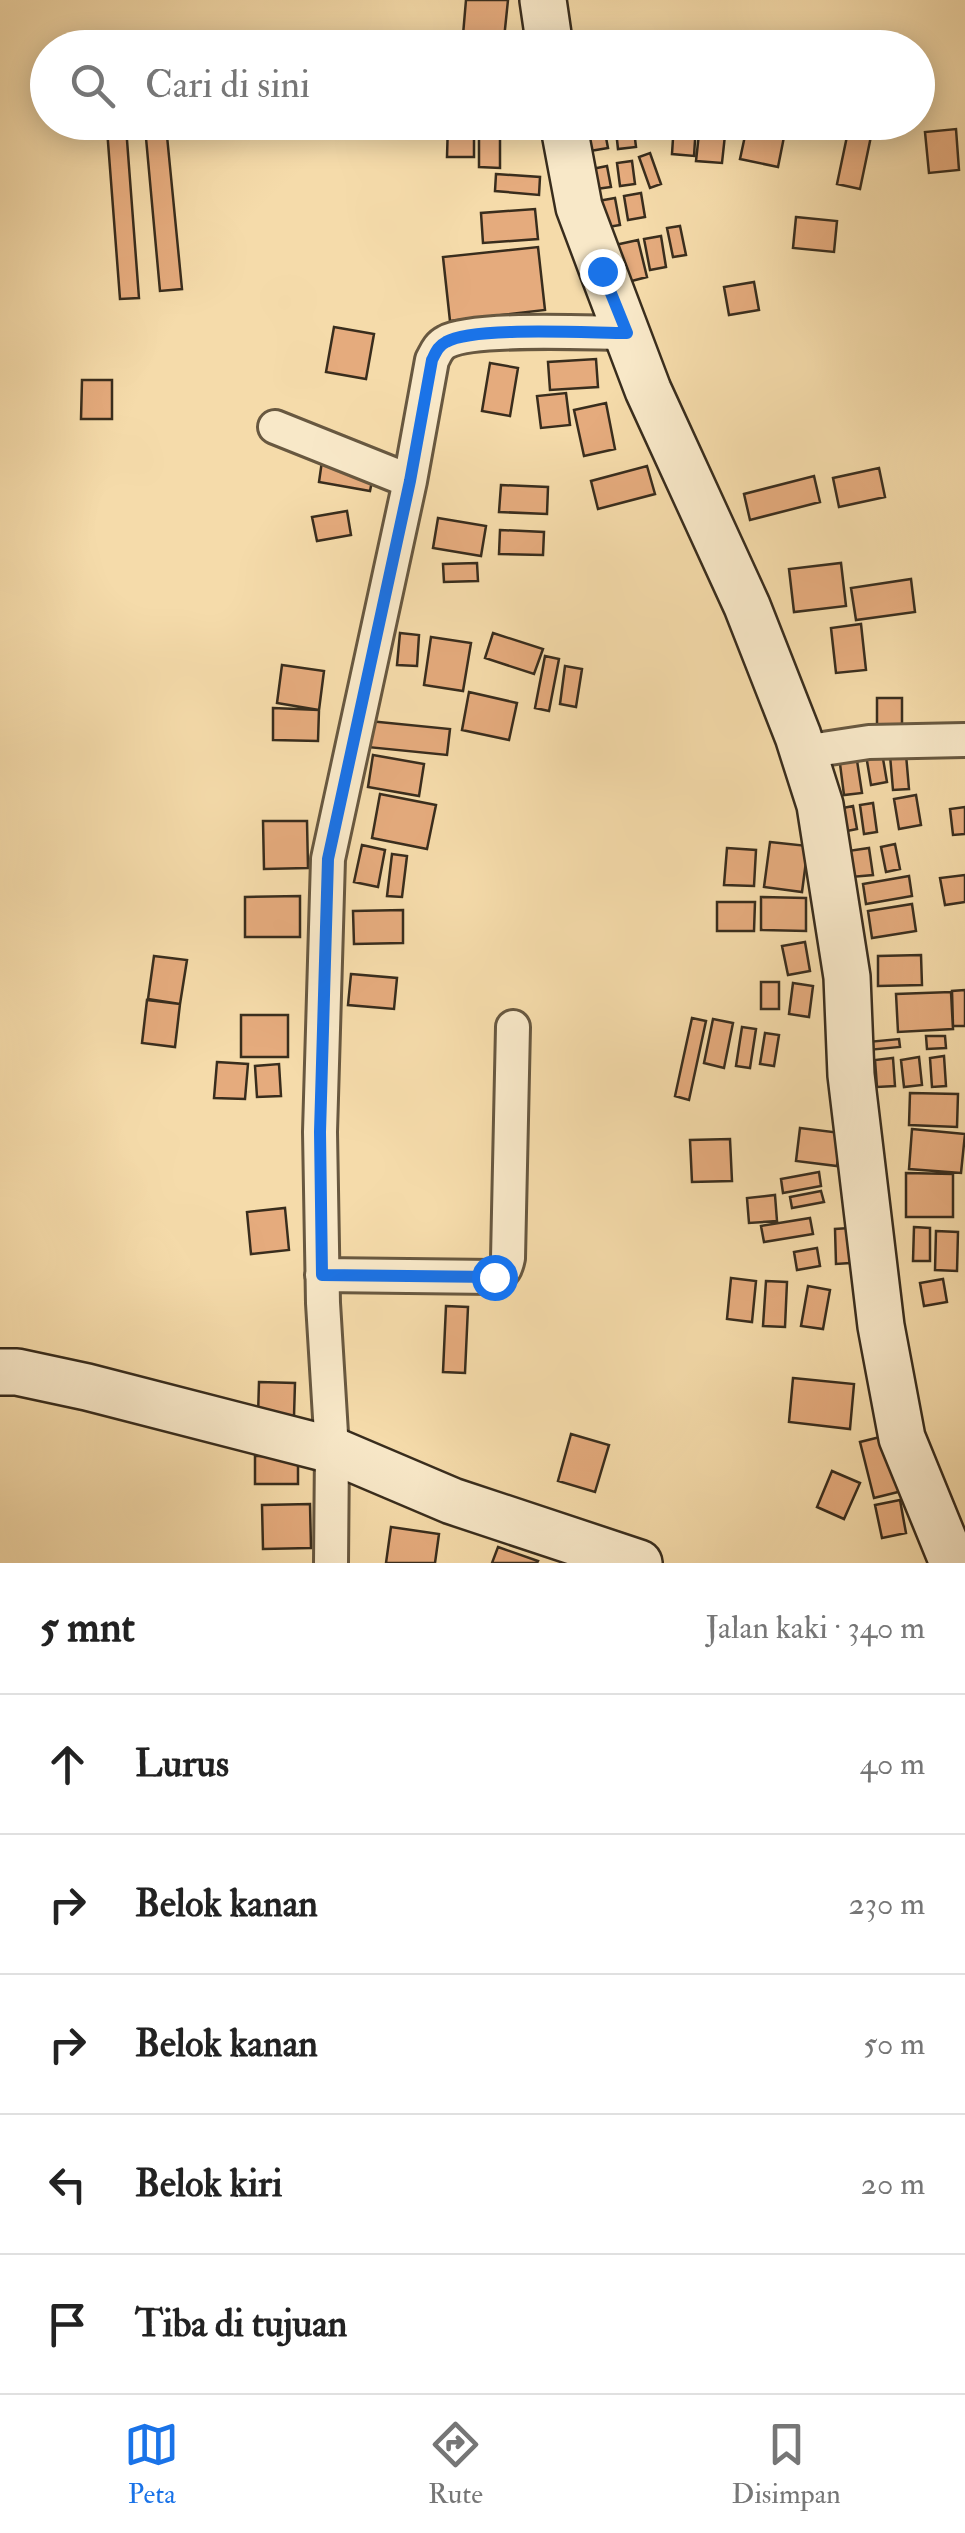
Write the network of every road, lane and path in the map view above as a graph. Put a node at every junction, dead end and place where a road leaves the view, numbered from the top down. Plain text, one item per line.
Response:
1 (543, 0) edge
2 (547, 30) edge
3 (566, 140) edge
4 (627, 333) junction
5 (276, 427) dead end
6 (410, 481) junction
7 (965, 740) edge
8 (803, 752) junction
9 (513, 1027) dead end
10 (322, 1275) junction
11 (0, 1372) edge
12 (332, 1450) junction
13 (331, 1563) edge
14 (639, 1563) edge
15 (953, 1563) edge

1 - 2 street
3 - 4 street
4 - 6 street
4 - 8 street
5 - 6 street
6 - 10 street
7 - 8 street
8 - 15 street
9 - 10 street
10 - 12 street
11 - 12 street
12 - 13 street
12 - 14 street

